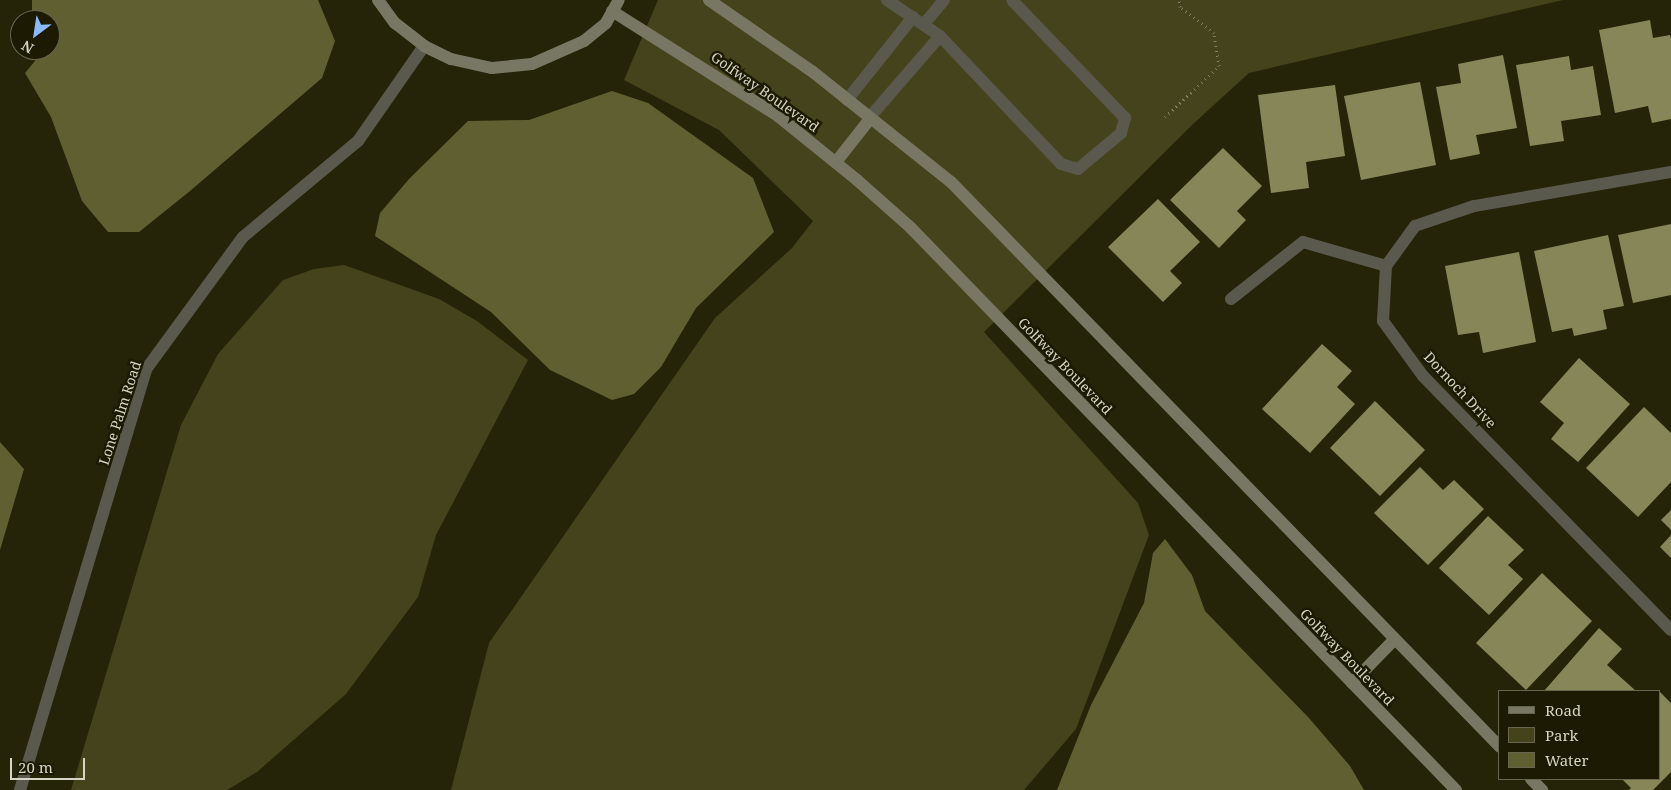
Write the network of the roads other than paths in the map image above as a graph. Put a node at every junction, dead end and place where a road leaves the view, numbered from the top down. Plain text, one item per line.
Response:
1 (378, 0) edge
2 (709, 0) edge
3 (887, 0) edge
4 (944, 0) edge
5 (1012, 0) edge
6 (615, 6) edge
7 (913, 17) junction
8 (924, 24) junction
9 (940, 36) junction
10 (424, 46) junction
11 (847, 100) junction
12 (869, 118) junction
13 (836, 162) junction
14 (1671, 172) edge
15 (1386, 266) junction
16 (1231, 300) dead end
17 (1671, 630) edge
18 (1394, 640) junction
19 (1352, 683) junction
20 (1498, 745) edge
21 (1532, 780) edge
22 (20, 790) edge
23 (1456, 790) edge
24 (1542, 790) edge

1 - 10 street
2 - 11 street
3 - 7 street
4 - 8 street
5 - 9 street
6 - 10 street
6 - 13 street, Golfway Boulevard
7 - 8 street
7 - 11 street
8 - 9 street
9 - 12 street
10 - 22 street, Lone Palm Road
11 - 12 street
12 - 13 street
12 - 18 street
13 - 19 street, Golfway Boulevard
14 - 15 street
15 - 16 street
15 - 17 street, Dornoch Drive
18 - 19 street
18 - 20 street
19 - 23 street, Golfway Boulevard
21 - 24 street

